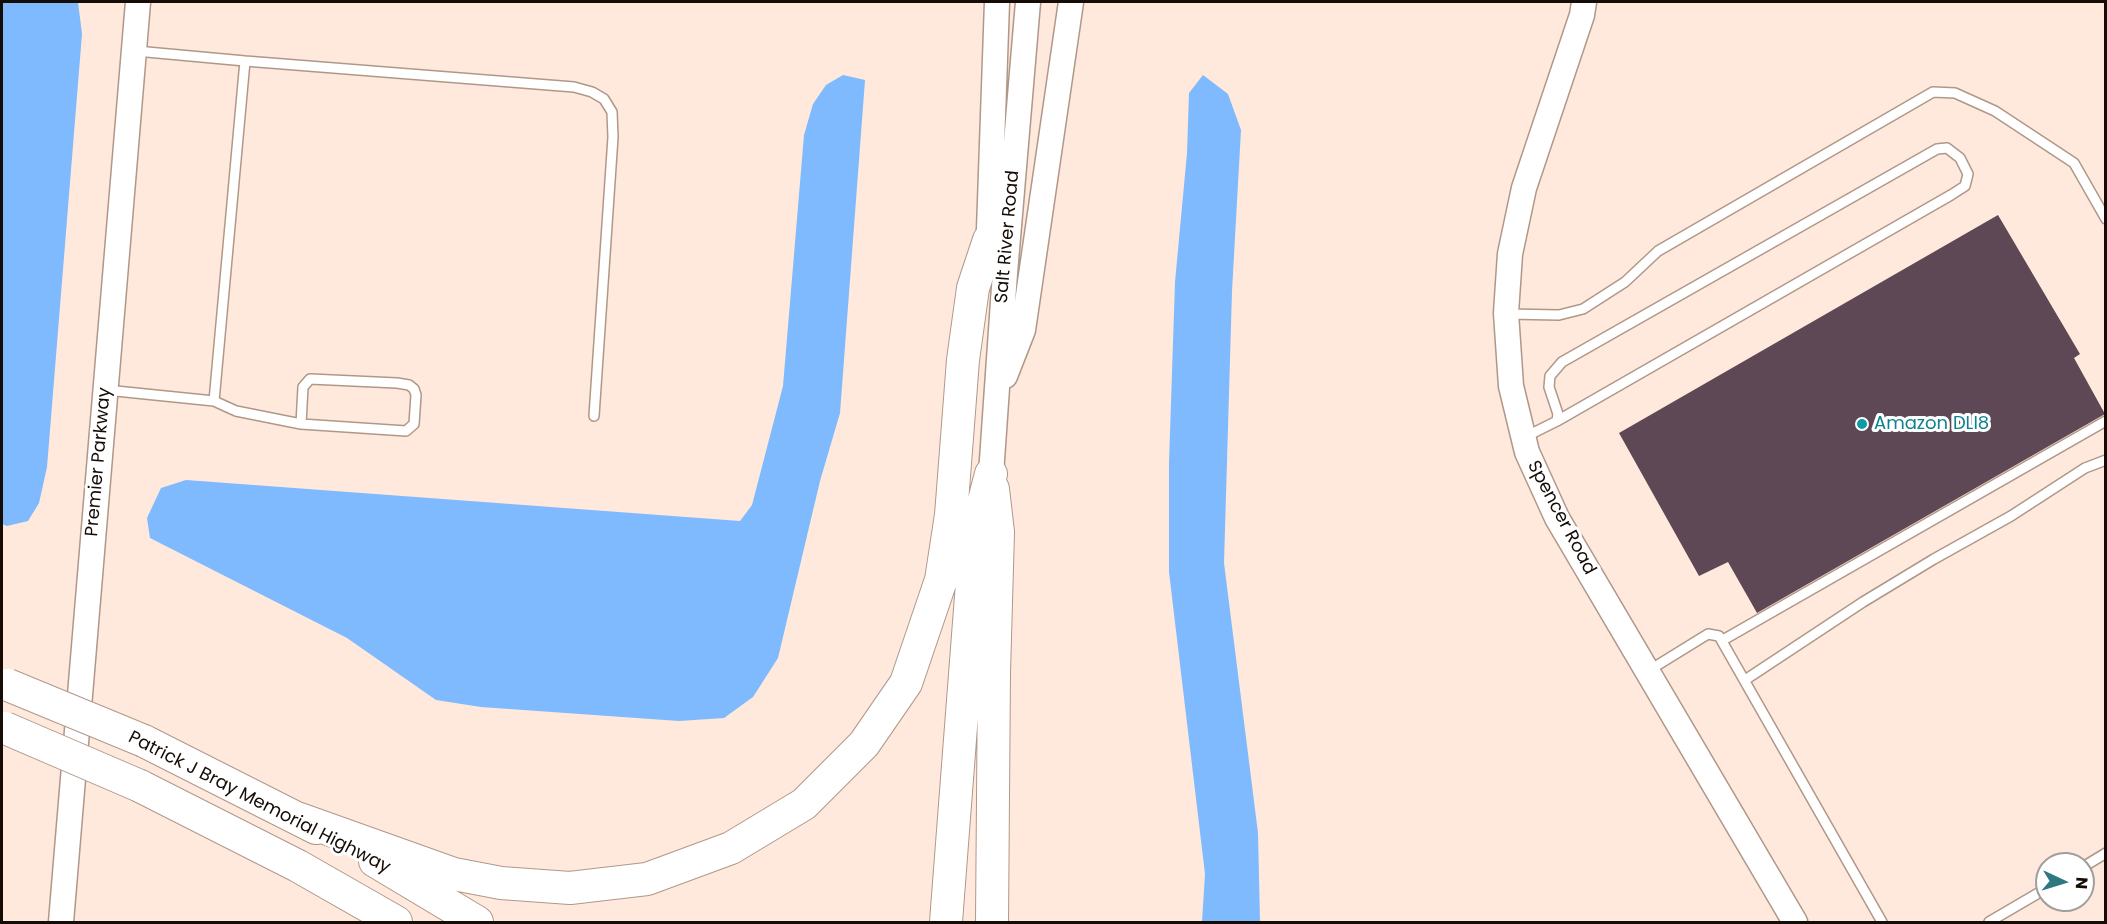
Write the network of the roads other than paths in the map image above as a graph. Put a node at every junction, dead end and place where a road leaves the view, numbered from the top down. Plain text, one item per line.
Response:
1 (138, 2) edge
2 (997, 2) edge
3 (1028, 2) edge
4 (1071, 2) edge
5 (1584, 2) edge
6 (134, 51) junction
7 (245, 61) junction
8 (2106, 219) edge
9 (989, 240) junction
10 (1506, 313) junction
11 (105, 390) junction
12 (996, 398) junction
13 (214, 401) junction
14 (594, 416) dead end
15 (1557, 421) junction
16 (2106, 421) edge
17 (300, 424) junction
18 (1523, 438) junction
19 (2106, 460) edge
20 (991, 474) junction
21 (1723, 640) junction
22 (1648, 671) junction
23 (1745, 680) junction
24 (5, 683) edge
25 (3, 727) edge
26 (297, 818) junction
27 (2035, 895) edge
28 (61, 922) edge
29 (396, 922) edge
30 (477, 922) edge
31 (946, 922) edge
32 (992, 922) edge
33 (1795, 922) edge
34 (1882, 922) edge
35 (1989, 922) edge

1 - 6 street, Premier Parkway
2 - 9 street
3 - 12 street, Salt River Road
4 - 12 street
5 - 10 street, Spencer Road
6 - 7 lane
6 - 11 street, Premier Parkway
7 - 13 lane
7 - 14 lane
8 - 10 lane
9 - 12 street
9 - 26 highway
10 - 18 street, Spencer Road
11 - 13 lane
11 - 28 street, Premier Parkway
12 - 20 street, Salt River Road
13 - 17 lane
15 - 15 lane
15 - 18 lane
16 - 21 lane
17 - 17 lane
18 - 22 street, Spencer Road
19 - 23 lane
20 - 31 highway
20 - 32 highway
21 - 22 lane
21 - 23 lane
22 - 33 street, Spencer Road
23 - 34 lane
24 - 26 highway, Patrick J Bray Memorial Highway, bridge
25 - 29 highway, Patrick J Bray Memorial Highway, bridge
26 - 30 highway, Patrick J Bray Memorial Highway
27 - 35 lane

